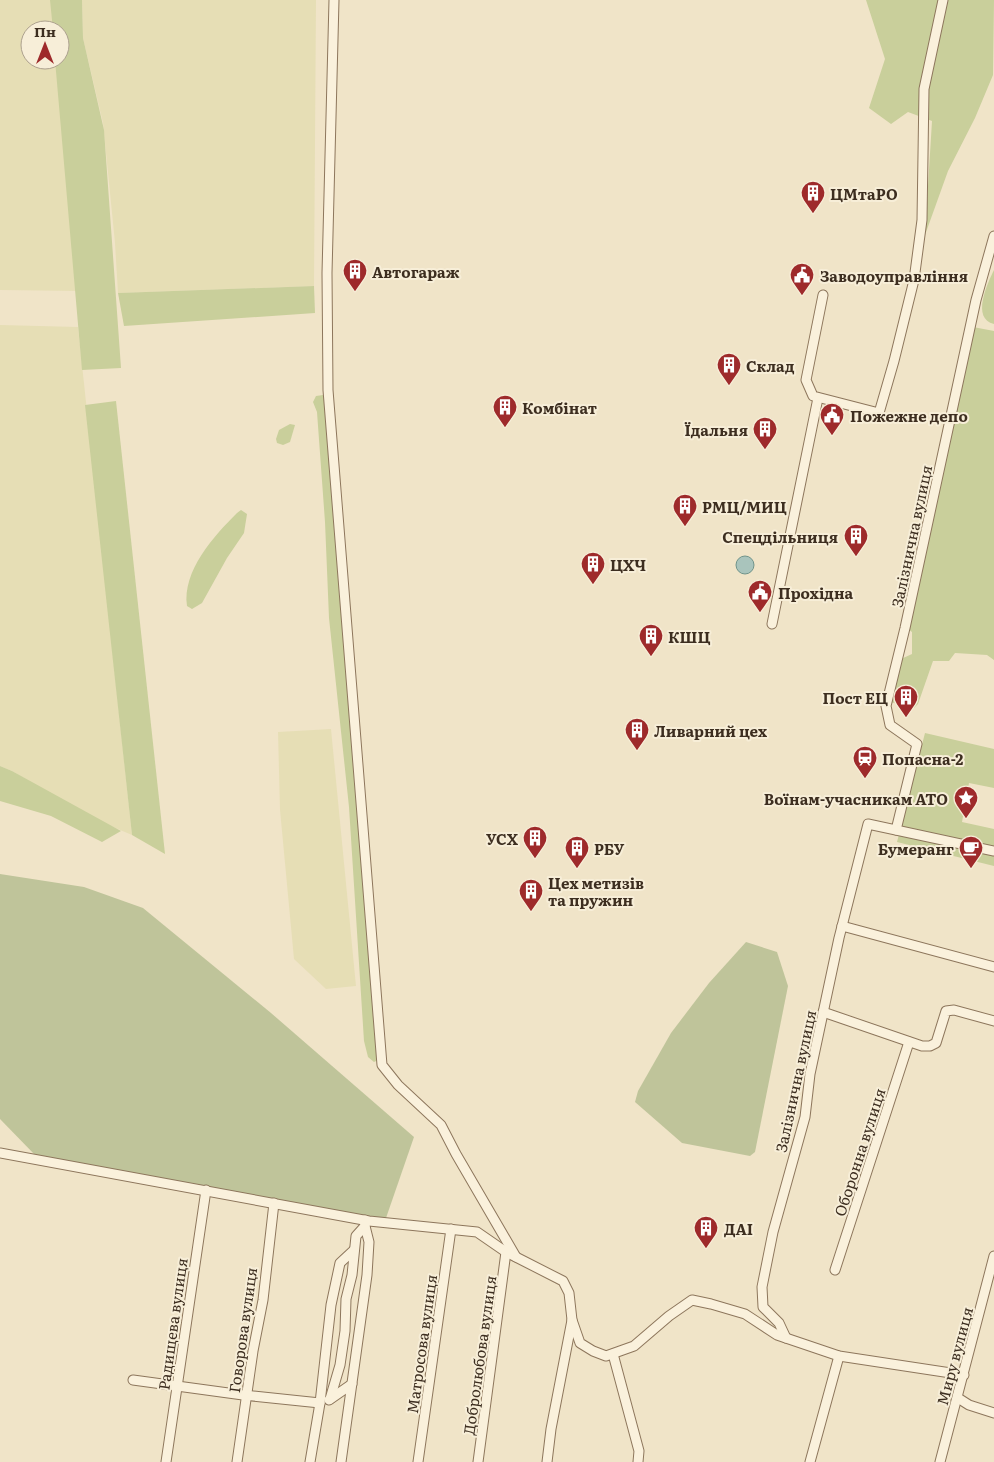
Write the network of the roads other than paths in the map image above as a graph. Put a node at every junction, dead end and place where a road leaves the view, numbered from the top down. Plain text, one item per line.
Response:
1 (334, 0) edge
2 (943, 0) edge
3 (994, 236) edge
4 (823, 295) dead end
5 (818, 398) junction
6 (772, 624) dead end
7 (896, 830) junction
8 (994, 851) edge
9 (842, 926) junction
10 (994, 967) edge
11 (823, 1012) junction
12 (994, 1021) edge
13 (910, 1042) junction
14 (0, 1153) edge
15 (206, 1190) junction
16 (274, 1203) junction
17 (365, 1223) junction
18 (451, 1229) junction
19 (354, 1250) junction
20 (506, 1252) junction
21 (994, 1256) edge
22 (516, 1257) junction
23 (835, 1270) dead end
24 (992, 1273) edge
25 (572, 1320) junction
26 (786, 1338) junction
27 (583, 1344) junction
28 (566, 1352) junction
29 (613, 1354) junction
30 (839, 1356) junction
31 (964, 1375) junction
32 (132, 1380) dead end
33 (352, 1384) junction
34 (177, 1387) junction
35 (247, 1396) junction
36 (958, 1398) junction
37 (330, 1399) junction
38 (319, 1405) junction
39 (994, 1414) edge
40 (166, 1462) edge
41 (237, 1462) edge
42 (310, 1462) edge
43 (341, 1462) edge
44 (418, 1462) edge
45 (478, 1462) edge
46 (547, 1462) edge
47 (638, 1462) edge
48 (810, 1462) edge
49 (940, 1462) edge

1 - 22 street
2 - 5 street
3 - 7 street, Залізнична вулиця
4 - 5 street
5 - 6 street
7 - 8 street
7 - 9 street, Залізнична вулиця
9 - 10 street
9 - 11 street, Залізнична вулиця
11 - 13 street
11 - 26 street, Залізнична вулиця
12 - 13 street
13 - 23 street, Оборонна вулиця
14 - 15 street
15 - 16 street
15 - 34 street, Радищева вулиця
16 - 17 street
16 - 35 street, Говорова вулиця
17 - 18 street
17 - 19 street
17 - 33 street
18 - 20 street
18 - 44 street, Матросова вулиця
19 - 37 street
19 - 38 street
20 - 22 street
20 - 45 street, Добролюбова вулиця
21 - 24 street, Миру вулиця
22 - 25 street
24 - 31 street, Миру вулиця
25 - 27 street
25 - 28 street
26 - 29 street
26 - 30 street
27 - 28 street
27 - 29 street
28 - 46 street
29 - 47 street
30 - 31 street
30 - 48 street
31 - 36 street, Миру вулиця
32 - 34 street
33 - 37 street
33 - 43 street
34 - 35 street
34 - 40 street, Радищева вулиця
35 - 38 street
35 - 41 street, Говорова вулиця
36 - 39 street
36 - 49 street, Миру вулиця
37 - 38 street
38 - 42 street

